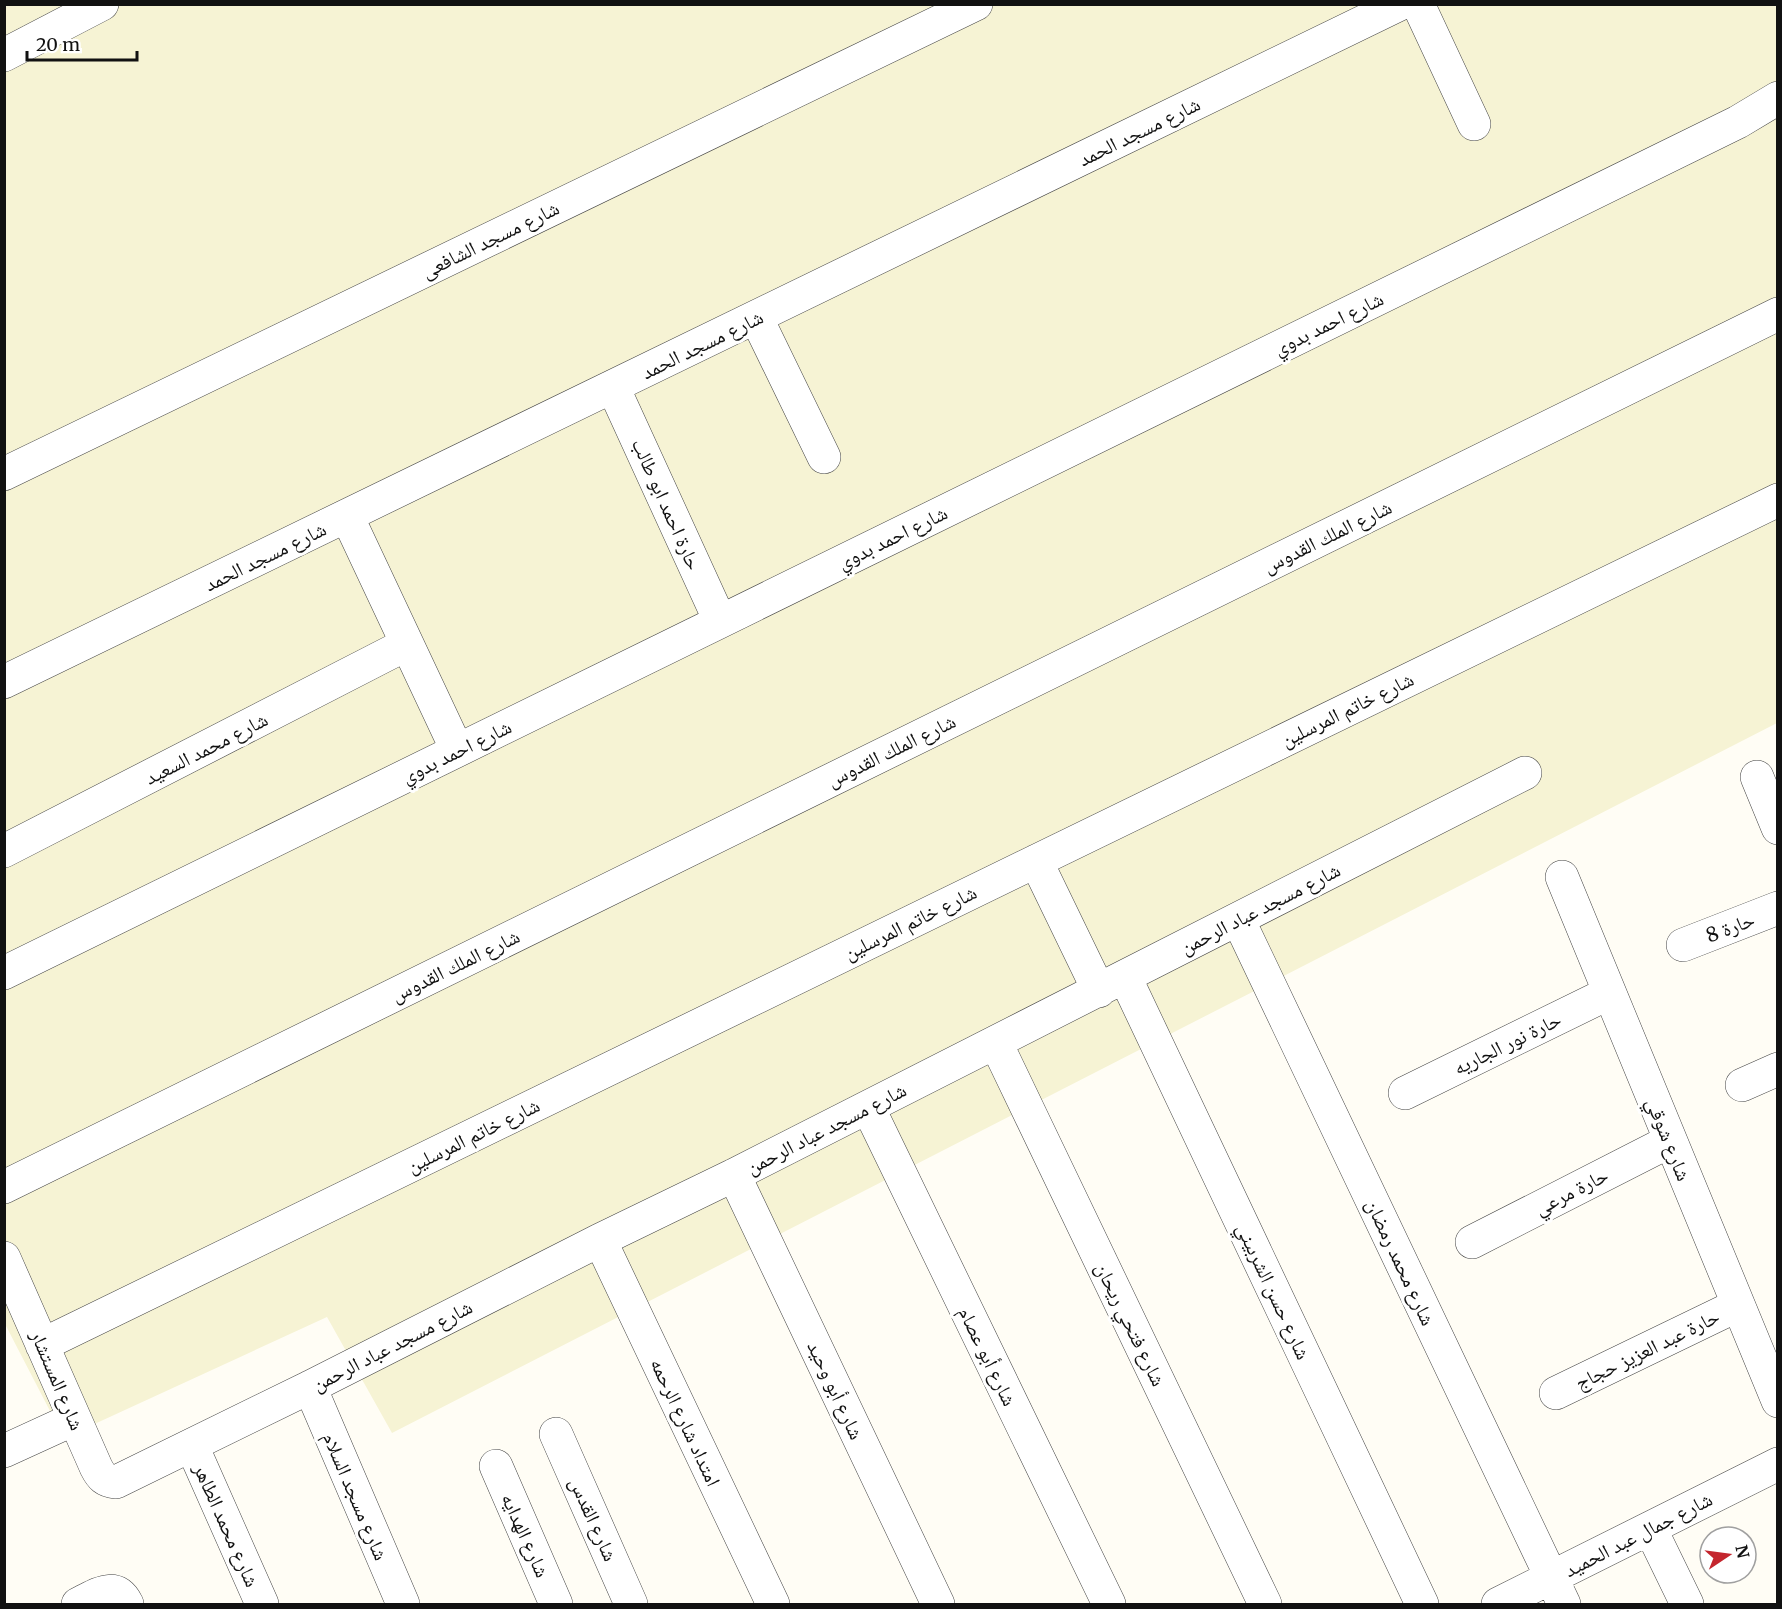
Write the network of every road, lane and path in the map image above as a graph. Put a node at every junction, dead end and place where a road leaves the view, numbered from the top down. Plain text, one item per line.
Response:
1 (102, 4) edge
2 (976, 4) edge
3 (1400, 4) edge
4 (1418, 4) edge
5 (4, 55) edge
6 (1778, 98) edge
7 (1474, 124) dead end
8 (1778, 314) edge
9 (756, 317) junction
10 (613, 387) junction
11 (824, 457) dead end
12 (4, 474) edge
13 (1778, 500) edge
14 (347, 516) junction
15 (720, 621) junction
16 (407, 644) junction
17 (4, 682) edge
18 (457, 750) junction
19 (1525, 773) dead end
20 (1757, 777) dead end
21 (1778, 828) edge
22 (4, 851) edge
23 (1036, 861) junction
24 (1562, 877) dead end
25 (1778, 908) edge
26 (1238, 920) junction
27 (1683, 945) dead end
28 (4, 974) edge
29 (1112, 984) junction
30 (1609, 993) junction
31 (996, 1043) junction
32 (1778, 1069) edge
33 (1742, 1085) dead end
34 (1405, 1093) dead end
35 (868, 1107) junction
36 (1670, 1141) junction
37 (734, 1175) junction
38 (4, 1187) edge
39 (600, 1240) junction
40 (1472, 1242) dead end
41 (4, 1258) edge
42 (1738, 1305) junction
43 (42, 1345) junction
44 (309, 1387) junction
45 (1556, 1393) dead end
46 (1778, 1401) edge
47 (74, 1419) junction
48 (556, 1434) dead end
49 (192, 1446) junction
50 (4, 1451) edge
51 (1778, 1464) edge
52 (496, 1466) dead end
53 (126, 1479) joint
54 (1650, 1528) junction
55 (1557, 1591) edge
56 (127, 1603) edge
57 (78, 1605) edge
58 (262, 1605) edge
59 (404, 1605) edge
60 (556, 1605) edge
61 (632, 1605) edge
62 (773, 1605) edge
63 (938, 1605) edge
64 (1108, 1605) edge
65 (1265, 1605) edge
66 (1422, 1605) edge
67 (1498, 1605) edge
68 (1687, 1605) edge

1 - 5 street
2 - 12 street, شارع مسجد الشافعى
3 - 9 street, شارع مسجد الحمد
4 - 7 street
6 - 15 street, شارع احمد بدوي
8 - 38 street, شارع الملك القدوس
9 - 10 street, شارع مسجد الحمد
9 - 11 street
10 - 14 street, شارع مسجد الحمد
10 - 15 street, حارة احمد ابو طالب
13 - 23 street, شارع خاتم المرسلين
14 - 16 street
14 - 17 street, شارع مسجد الحمد
15 - 18 street, شارع احمد بدوي
16 - 18 street
16 - 22 street, شارع محمد السعيد
18 - 28 street, شارع احمد بدوي
19 - 26 street, شارع مسجد عباد الرحمن
20 - 21 street
23 - 29 street, شارع حسن الشربيني
23 - 43 street, شارع خاتم المرسلين
24 - 30 street, شارع شوقي
25 - 27 street, حارة 8
26 - 29 street, شارع مسجد عباد الرحمن
26 - 55 street, شارع محمد رمضان
29 - 31 street, شارع مسجد عباد الرحمن
29 - 66 street, شارع حسن الشربيني
30 - 34 street, حارة نور الجاريه
30 - 36 street, شارع شوقي
31 - 35 street, شارع مسجد عباد الرحمن
31 - 65 street, شارع فتحي ريحان
32 - 33 street
35 - 37 street, شارع مسجد عباد الرحمن
35 - 64 street, شارع أبو عصام
36 - 40 street, حارة مرعي
36 - 42 street, شارع شوقي
37 - 39 street, شارع مسجد عباد الرحمن
37 - 63 street, شارع أبو وحيد
39 - 44 street, شارع مسجد عباد الرحمن
39 - 62 street, امتداد شارع الرحمه
41 - 43 street, شارع المستشار
42 - 45 street, حارة عبد العزيز حجاج
42 - 46 street, شارع شوقي
43 - 47 street, شارع المستشار
44 - 49 street, شارع مسجد عباد الرحمن
44 - 59 street, شارع مسجد السلام
47 - 50 street
47 - 53 street, شارع المستشار
48 - 61 street, شارع القدس
49 - 53 street, شارع مسجد عباد الرحمن
49 - 58 street, شارع محمد الطاهر
51 - 54 street, شارع جمال عبد الحميد
52 - 60 street, شارع الهدايه
54 - 55 street, شارع جمال عبد الحميد
54 - 68 street
55 - 67 street, شارع جمال عبد الحميد
56 - 57 street

